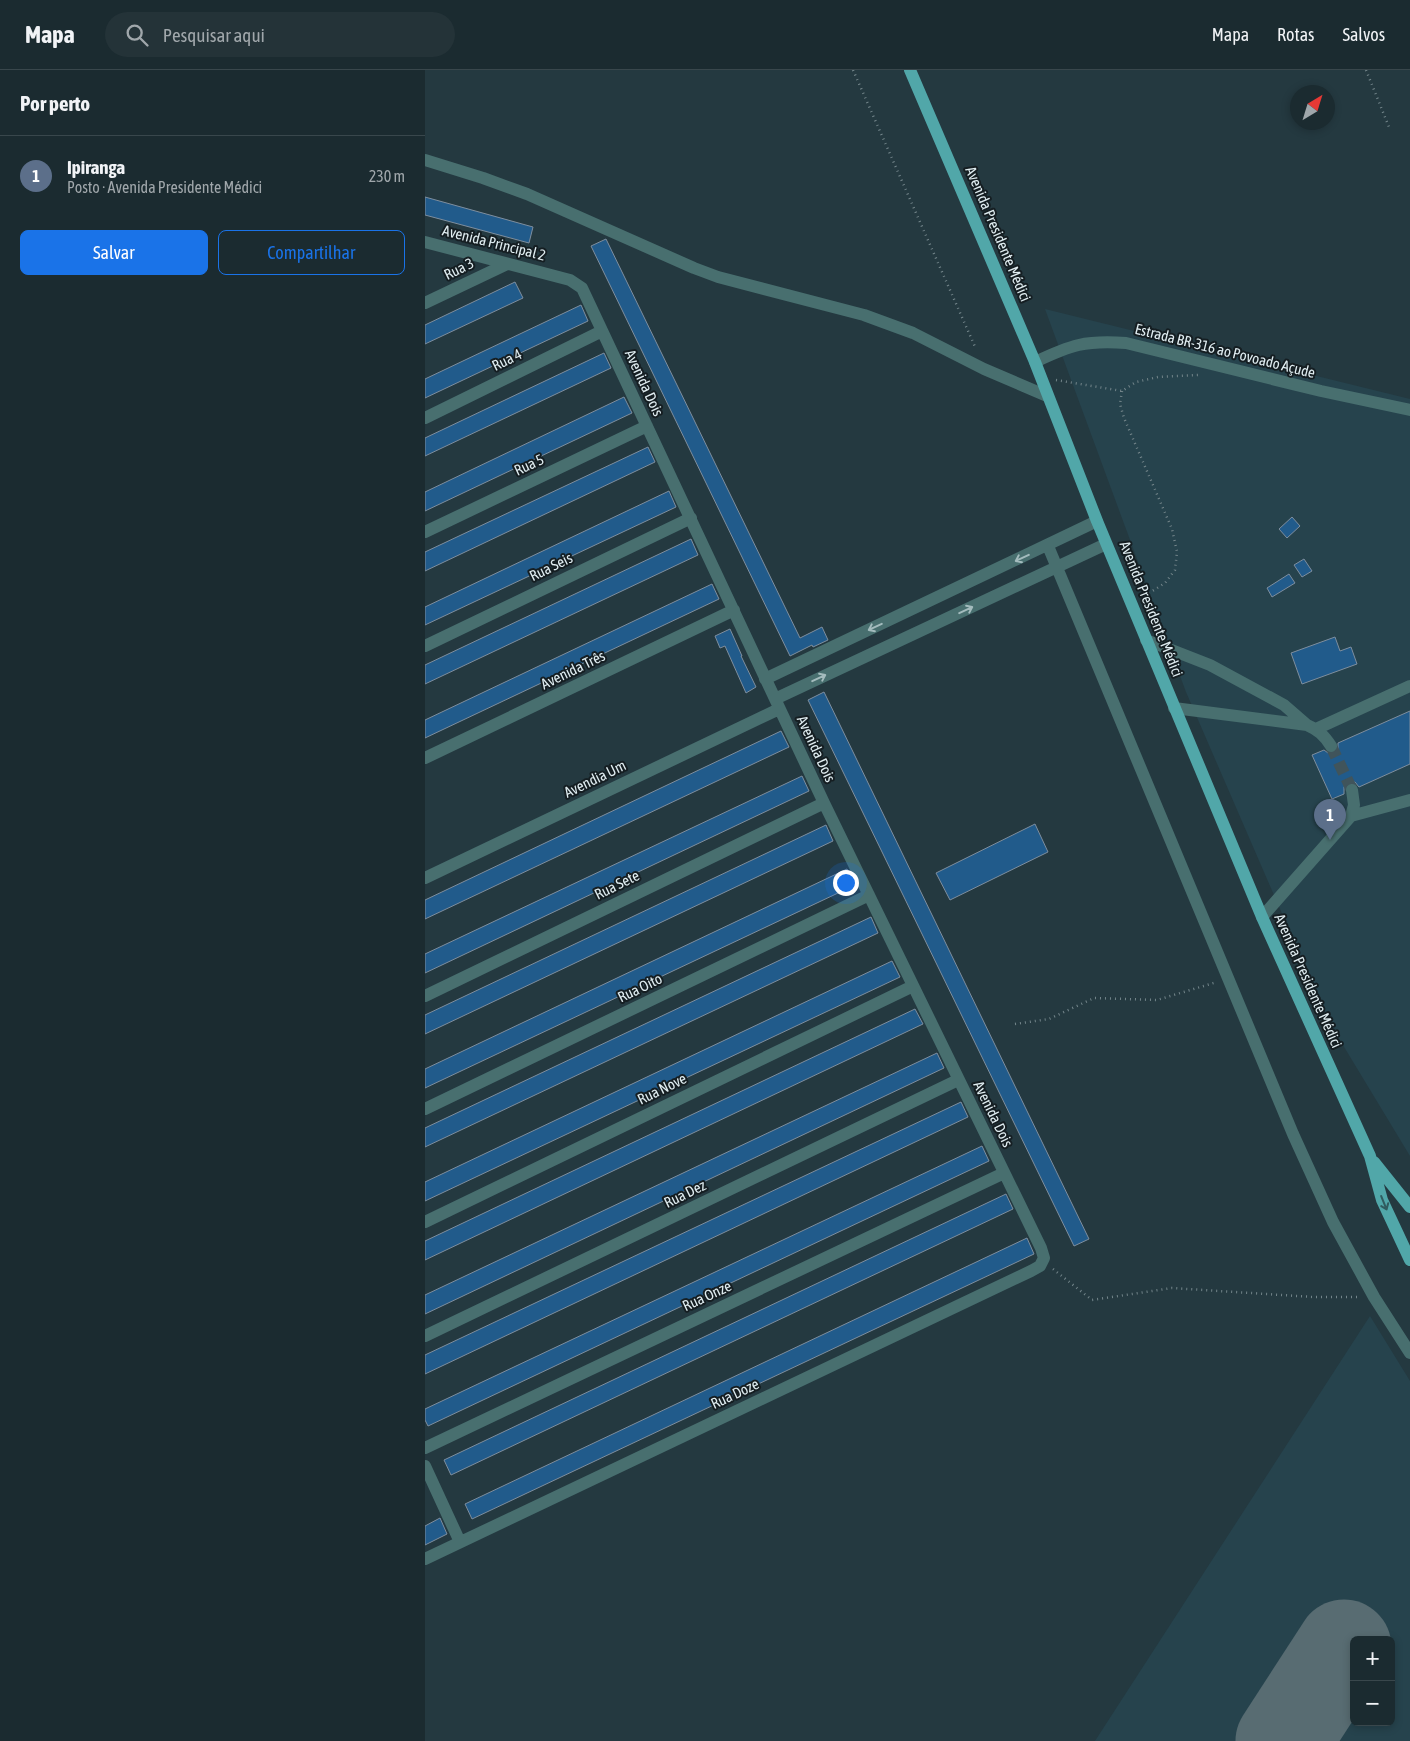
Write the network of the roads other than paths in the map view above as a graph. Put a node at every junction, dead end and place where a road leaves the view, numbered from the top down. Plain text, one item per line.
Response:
1 (910, 70) edge
2 (425, 160) edge
3 (425, 242) edge
4 (507, 264) junction
5 (555, 275) joint
6 (425, 303) edge
7 (602, 332) junction
8 (1035, 362) junction
9 (1047, 396) junction
10 (1410, 410) edge
11 (425, 418) edge
12 (647, 426) junction
13 (691, 518) junction
14 (1097, 521) junction
15 (425, 532) edge
16 (1106, 544) junction
17 (1048, 546) junction
18 (1056, 568) junction
19 (734, 610) junction
20 (1146, 640) junction
21 (425, 646) edge
22 (765, 679) junction
23 (1410, 686) edge
24 (777, 704) junction
25 (1174, 708) junction
26 (1311, 727) junction
27 (1331, 746) tunnel mouth
28 (425, 758) edge
29 (1352, 790) tunnel mouth
30 (1410, 800) edge
31 (824, 803) junction
32 (1351, 816) junction
33 (425, 878) edge
34 (869, 895) junction
35 (1262, 917) junction
36 (913, 986) junction
37 (425, 996) edge
38 (959, 1080) junction
39 (425, 1109) edge
40 (1370, 1156) junction
41 (1004, 1173) junction
42 (1410, 1207) edge
43 (425, 1222) edge
44 (1410, 1260) edge
45 (1044, 1261) joint
46 (425, 1336) edge
47 (1410, 1353) edge
48 (425, 1448) edge
49 (425, 1466) edge
50 (460, 1542) junction
51 (425, 1559) edge

1 - 8 main road, Avenida Presidente Médici
2 - 9 street
3 - 4 street, Avenida Principal 2
4 - 5 street, Avenida Principal 2
4 - 6 street, Rua 3
5 - 7 street, Avenida Dois
7 - 11 street, Rua 4
7 - 12 street, Avenida Dois
8 - 9 main road, Avenida Presidente Médici
8 - 10 street, Estrada BR-316 ao Povoado Açude
9 - 14 main road, Avenida Presidente Médici
12 - 13 street, Avenida Dois
12 - 15 street, Rua 5
13 - 19 street, Avenida Dois
13 - 21 street, Rua Seis
14 - 16 main road, Avenida Presidente Médici
14 - 17 street
16 - 18 street, Avendia Um
16 - 20 main road, Avenida Presidente Médici
17 - 18 street
17 -> 22 street
24 -> 18 street, Avendia Um
18 - 47 street
19 - 22 street, Avenida Dois
19 - 28 street, Avenida Três
20 - 25 main road, Avenida Presidente Médici
20 - 26 street
22 - 24 street, Avenida Dois
23 - 26 street
24 - 31 street, Avenida Dois
24 - 33 street, Avendia Um
25 - 26 street
25 - 35 main road, Avenida Presidente Médici
26 - 27 street
29 - 32 street
30 - 32 street
31 - 34 street, Avenida Dois
31 - 37 street, Rua Sete
32 - 35 street
34 - 36 street, Avenida Dois
34 - 39 street, Rua Oito
35 - 40 main road, Avenida Presidente Médici
36 - 38 street, Avenida Dois
36 - 43 street, Rua Nove
38 - 41 street, Avenida Dois
38 - 46 street, Rua Dez
40 - 42 main road, Avenida Presidente Médici
40 -> 44 main road, Avenida Presidente Médici
41 - 45 street, Avenida Dois
41 - 48 street, Rua Onze
45 - 50 street, Rua Doze
49 - 50 street
50 - 51 street, Rua Doze

